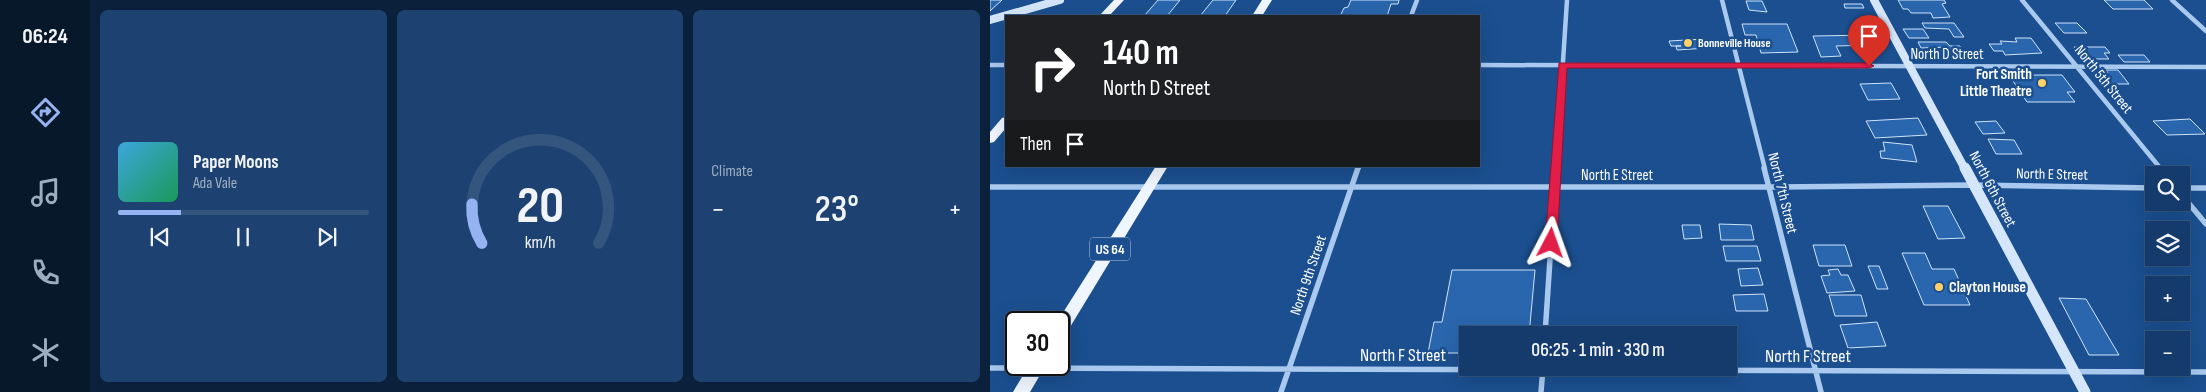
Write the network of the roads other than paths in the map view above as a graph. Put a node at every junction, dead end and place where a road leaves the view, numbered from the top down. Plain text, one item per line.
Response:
1 (1060, 0) edge
2 (1119, 0) edge
3 (1267, 0) edge
4 (1417, 0) edge
5 (1567, 0) edge
6 (1722, 0) edge
7 (1874, 0) edge
8 (2022, 0) edge
9 (2172, 0) edge
10 (1008, 15) edge
11 (1105, 15) edge
12 (1258, 15) edge
13 (1411, 15) edge
14 (1005, 16) edge
15 (990, 20) edge
16 (2206, 31) edge
17 (990, 65) edge
18 (1005, 65) edge
19 (1480, 65) edge
20 (1562, 65) junction
21 (1738, 66) junction
22 (1909, 66) junction
23 (2077, 66) junction
24 (2206, 67) edge
25 (1005, 123) edge
26 (990, 139) edge
27 (2159, 166) edge
28 (1161, 167) edge
29 (1359, 167) edge
30 (1974, 185) junction
31 (990, 187) edge
32 (1148, 187) junction
33 (1352, 187) junction
34 (1554, 187) junction
35 (1769, 187) junction
36 (2145, 188) edge
37 (2190, 188) edge
38 (2206, 188) edge
39 (2190, 205) edge
40 (2206, 224) edge
41 (1070, 314) edge
42 (1546, 326) edge
43 (1005, 367) edge
44 (1070, 367) edge
45 (990, 368) edge
46 (1459, 369) edge
47 (1289, 370) junction
48 (1737, 370) edge
49 (1815, 371) junction
50 (2074, 371) junction
51 (2206, 372) edge
52 (1031, 376) edge
53 (1542, 376) edge
54 (1021, 392) edge
55 (1281, 392) edge
56 (1541, 392) edge
57 (1820, 392) edge
58 (2085, 392) edge

1 - 10 street
2 - 11 main road
3 - 12 main road
4 - 13 street
5 - 20 street
6 - 21 street, North 7th Street
7 - 22 street, North 6th Street
8 - 23 street, North 5th Street
9 - 16 street
14 - 15 street
17 - 18 street
19 - 20 street, North D Street
20 - 21 street, North D Street
20 - 34 street
21 - 22 street, North D Street
21 - 35 street, North 7th Street
22 - 23 street, North D Street
22 - 30 street, North 6th Street
23 - 24 street, North D Street
23 - 27 street, North 5th Street
25 - 26 main road
28 - 32 main road, US 64
29 - 33 street, North 9th Street
30 - 35 street, North E Street
30 - 36 street, North E Street
30 - 50 street, North 6th Street
31 - 32 street, North E Street
32 - 33 street, North E Street
32 - 41 main road, US 64
33 - 34 street, North E Street
33 - 47 street, North 9th Street
34 - 35 street, North E Street
34 - 42 street
35 - 49 street, North 7th Street
37 - 38 street
39 - 40 street
43 - 45 street, North F Street
44 - 47 street, North F Street
46 - 47 street, North F Street
47 - 55 street, North 9th Street
48 - 49 street, North F Street
49 - 50 street, North F Street
49 - 57 street, North 7th Street
50 - 51 street, North F Street
50 - 58 street, North 6th Street
52 - 54 main road
53 - 56 street

